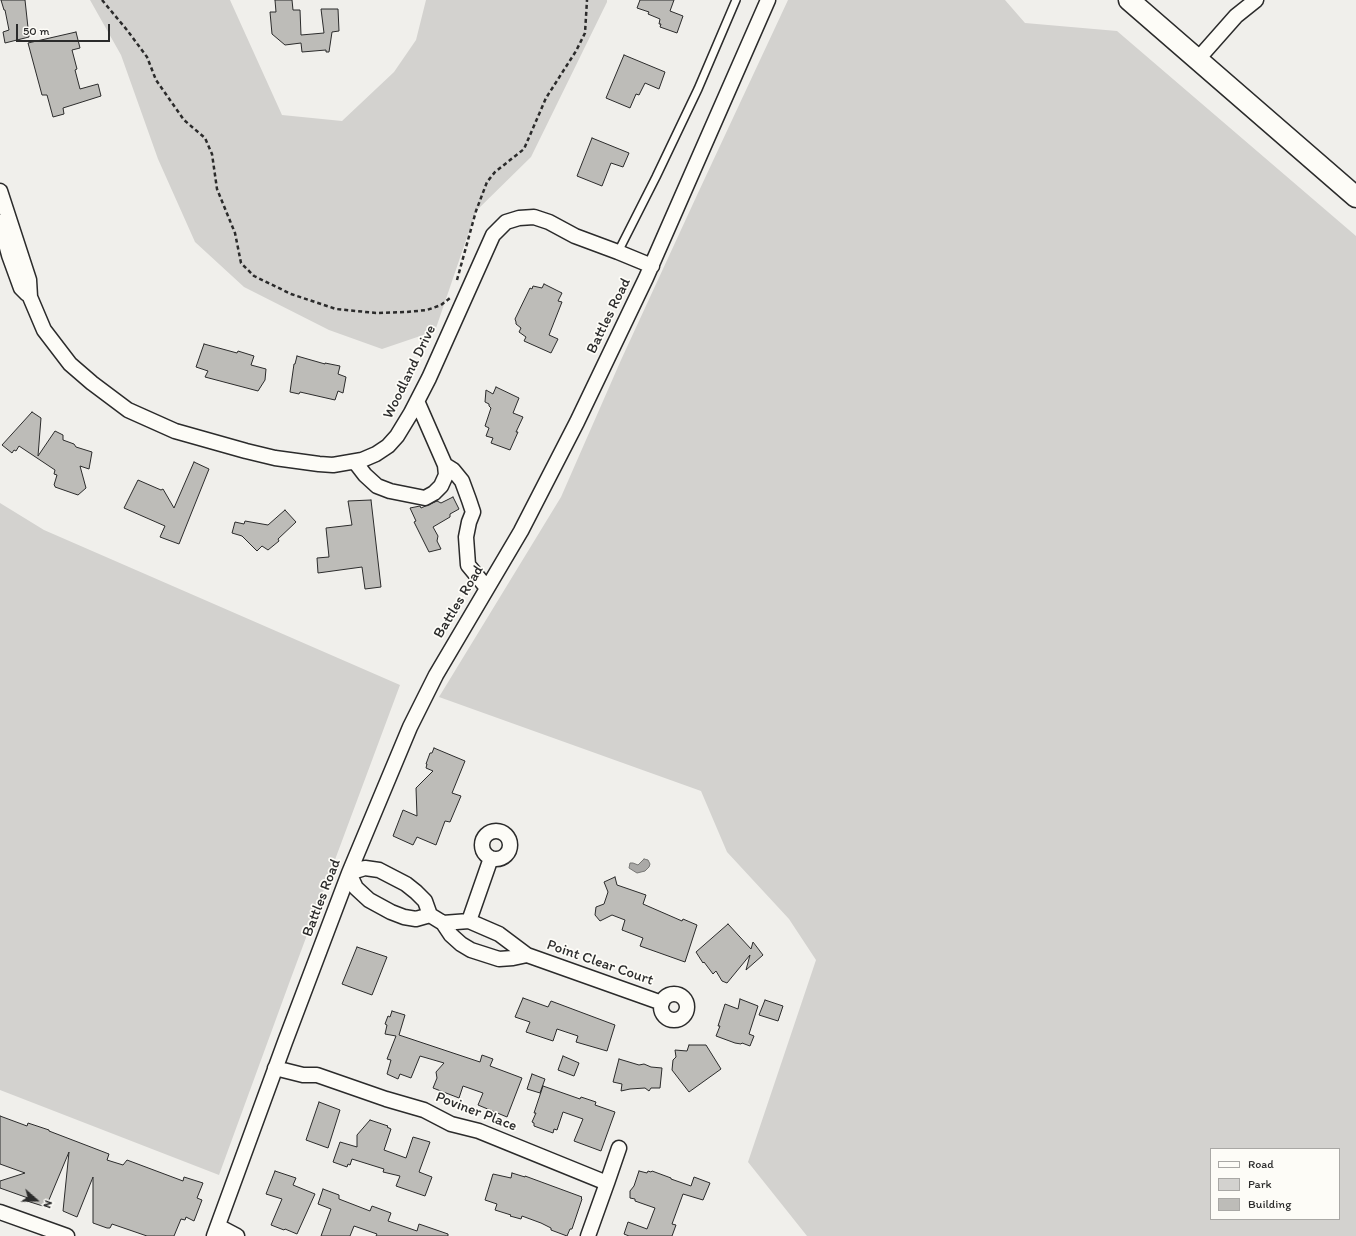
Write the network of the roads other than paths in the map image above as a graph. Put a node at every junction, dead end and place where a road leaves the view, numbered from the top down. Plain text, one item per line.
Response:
1 (736, 0) edge
2 (768, 0) edge
3 (1129, 0) edge
4 (1256, 0) edge
5 (1198, 59) junction
6 (0, 191) edge
7 (1356, 197) edge
8 (0, 222) edge
9 (618, 252) junction
10 (652, 266) junction
11 (30, 296) junction
12 (417, 401) junction
13 (355, 462) junction
14 (445, 465) junction
15 (488, 588) junction
16 (492, 858) dead end
17 (349, 873) junction
18 (430, 915) junction
19 (469, 921) junction
20 (443, 923) junction
21 (527, 955) junction
22 (662, 1003) dead end
23 (275, 1068) junction
24 (619, 1148) dead end
25 (607, 1183) junction
26 (0, 1212) edge
27 (216, 1231) edge
28 (67, 1236) edge
29 (237, 1236) edge
30 (588, 1236) edge

1 - 9 lane
2 - 10 street, Battles Road
3 - 5 main road
4 - 5 street
5 - 7 main road
6 - 11 street, Woodland Drive
8 - 11 street, Woodland Drive
9 - 10 street, Woodland Drive
9 - 12 street, Woodland Drive
10 - 15 street, Battles Road
11 - 13 street, Woodland Drive
12 - 13 street, Woodland Drive
12 - 14 street
13 - 14 street
14 - 15 street
15 - 17 street, Battles Road
16 - 19 street
17 - 18 street
17 - 18 street
17 - 23 street, Battles Road
18 - 20 street, Point Clear Court
19 - 20 street, Point Clear Court
19 - 21 street, Point Clear Court
20 - 21 street, Point Clear Court
21 - 22 street, Point Clear Court
23 - 25 street, Poviner Place
23 - 27 street, Battles Road
24 - 25 street
25 - 30 street
26 - 28 street
27 - 29 street

